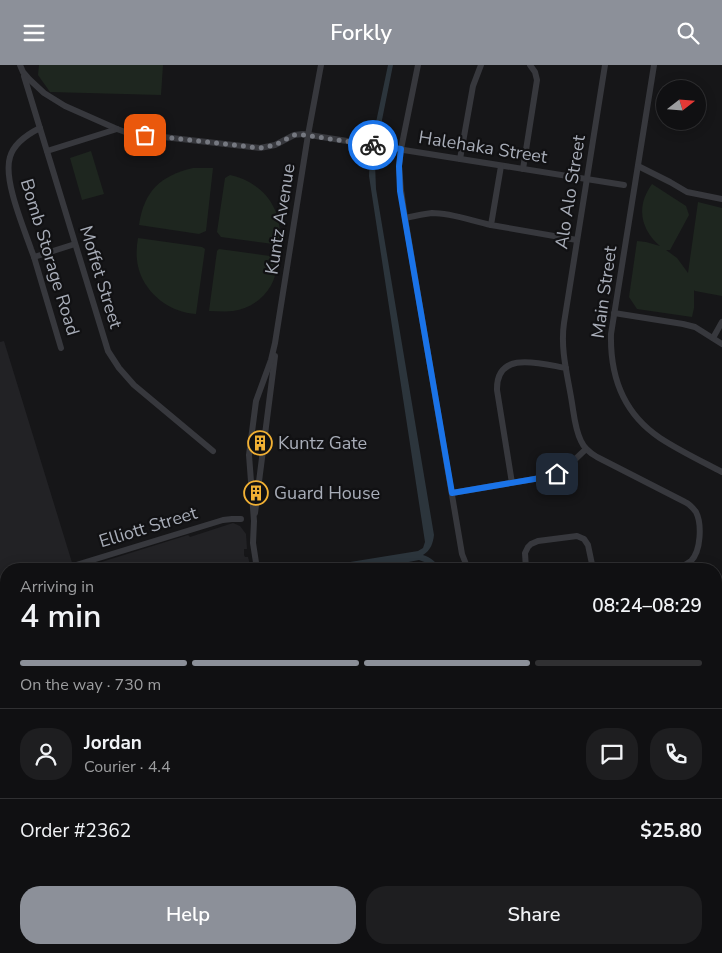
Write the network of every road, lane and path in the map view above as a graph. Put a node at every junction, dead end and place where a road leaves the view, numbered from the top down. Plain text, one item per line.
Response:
1 (20, 65) edge
2 (321, 65) edge
3 (418, 65) edge
4 (481, 65) edge
5 (530, 65) edge
6 (605, 65) edge
7 (654, 65) edge
8 (23, 72) junction
9 (40, 128) junction
10 (117, 129) junction
11 (308, 135) junction
12 (401, 149) junction
13 (47, 151) junction
14 (460, 159) junction
15 (501, 166) junction
16 (638, 166) junction
17 (523, 169) junction
18 (587, 179) junction
19 (624, 185) dead end
20 (722, 199) edge
21 (405, 218) junction
22 (491, 225) junction
23 (577, 239) junction
24 (75, 244) junction
25 (34, 257) junction
26 (614, 313) junction
27 (722, 322) edge
28 (713, 338) junction
29 (722, 344) edge
30 (61, 348) dead end
31 (274, 348) junction
32 (566, 368) junction
33 (586, 449) junction
34 (213, 451) dead end
35 (722, 472) edge
36 (512, 483) junction
37 (452, 493) junction
38 (241, 519) dead end
39 (254, 521) junction
40 (83, 563) edge
41 (256, 563) edge
42 (466, 563) edge
43 (526, 563) edge
44 (592, 563) edge
45 (687, 563) edge

1 - 8 street, Moffet Street
2 - 11 street, Kuntz Avenue
3 - 12 street
4 - 14 street
5 - 17 street
6 - 18 street, Alo Alo Street
7 - 16 street, Main Street
8 - 9 street, Moffet Street
8 - 10 street
9 - 13 street, Moffet Street
9 - 25 street, Bomb Storage Road
10 - 11 street
10 - 13 street
11 - 12 street, Halehaka Street
11 - 31 street, Kuntz Avenue
12 - 14 street, Halehaka Street
12 - 21 street
13 - 24 street, Moffet Street
14 - 15 street, Halehaka Street
15 - 17 street, Halehaka Street
15 - 22 street
16 - 20 street
16 - 26 street, Main Street
17 - 18 street, Halehaka Street
18 - 19 street, Halehaka Street
18 - 23 street, Alo Alo Street
21 - 22 street
21 - 37 street
22 - 23 street
23 - 32 street, Alo Alo Street
24 - 25 street
24 - 34 street, Moffet Street
25 - 30 street, Bomb Storage Road
26 - 28 street
26 - 35 street, Main Street
27 - 28 street
28 - 29 street
31 - 39 street, Kuntz Avenue
31 - 39 street, Kuntz Avenue
32 - 33 street, Alo Alo Street
32 - 36 street
33 - 36 street
33 - 45 street
36 - 37 street
37 - 42 street
38 - 40 street, Elliott Street
39 - 41 street
43 - 44 street

